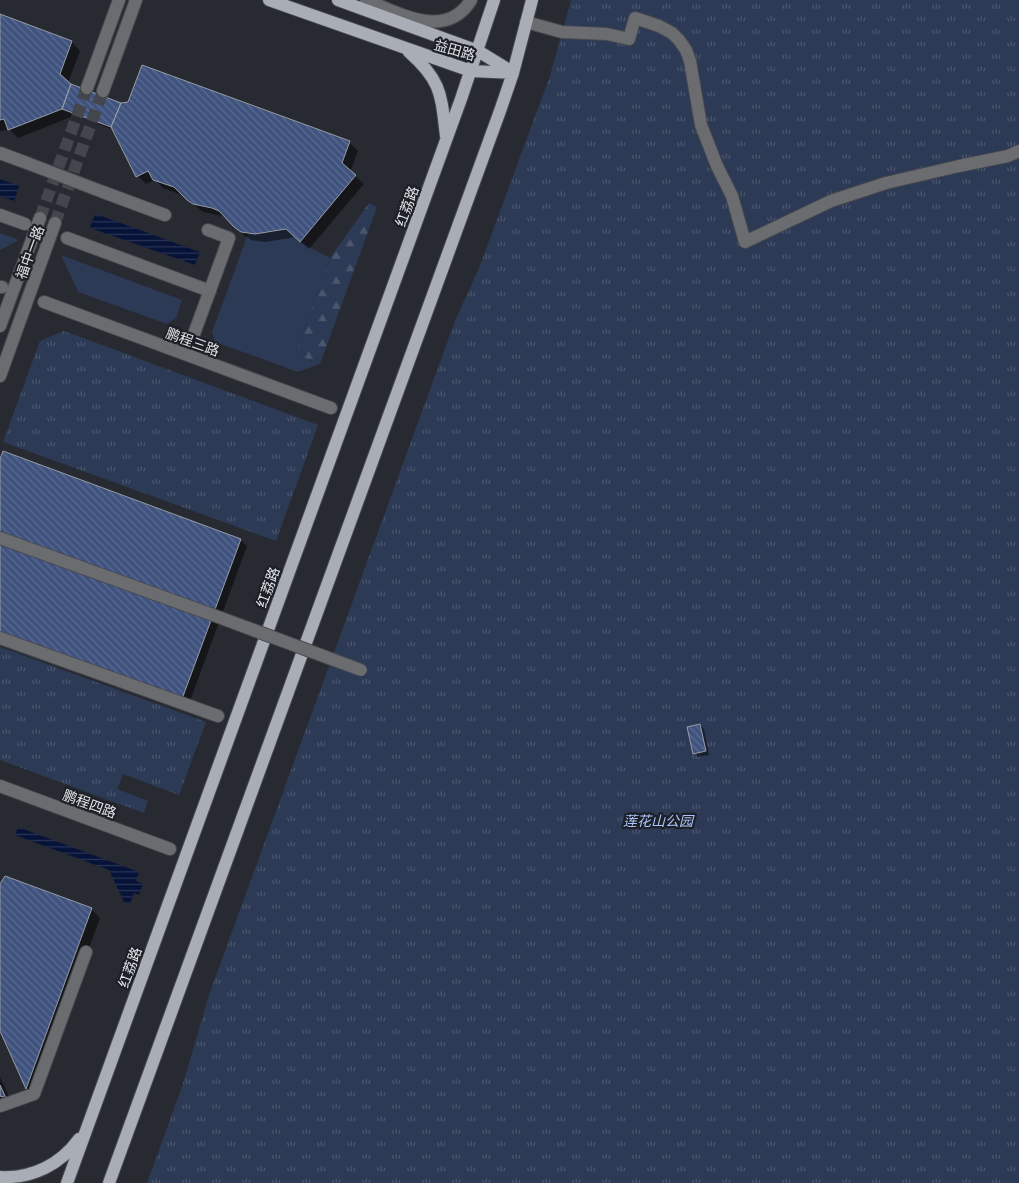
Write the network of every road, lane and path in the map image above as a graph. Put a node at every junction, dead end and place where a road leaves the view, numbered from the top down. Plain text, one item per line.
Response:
1 (119, 0) edge
2 (136, 0) edge
3 (269, 0) edge
4 (338, 0) edge
5 (366, 0) edge
6 (471, 0) edge
7 (494, 0) edge
8 (532, 0) edge
9 (526, 22) junction
10 (406, 49) junction
11 (478, 51) junction
12 (471, 71) junction
13 (513, 73) junction
14 (87, 88) tunnel mouth
15 (103, 92) tunnel mouth
16 (446, 138) junction
17 (1019, 151) edge
18 (0, 153) edge
19 (0, 215) edge
20 (166, 215) dead end
21 (40, 218) tunnel mouth
22 (55, 223) tunnel mouth
23 (25, 224) dead end
24 (208, 230) dead end
25 (67, 238) dead end
26 (210, 291) junction
27 (44, 302) dead end
28 (0, 326) edge
29 (194, 334) dead end
30 (0, 376) edge
31 (332, 408) dead end
32 (0, 538) edge
33 (0, 638) edge
34 (361, 670) dead end
35 (218, 716) dead end
36 (0, 786) edge
37 (170, 848) dead end
38 (86, 952) dead end
39 (0, 1106) edge
40 (86, 1129) junction
41 (0, 1177) edge
42 (67, 1183) edge
43 (109, 1183) edge

1 - 14 street
2 - 15 street
3 - 10 main road, 益田路
4 - 11 main road, 益田路
5 - 6 street
7 - 11 main road, 红荔路
8 - 9 main road
9 - 13 main road
9 - 17 street
10 - 12 main road, 益田路
10 - 16 main road
11 - 12 main road, 红荔路
11 - 13 main road, 益田路
12 - 13 main road, 益田路
12 - 16 main road, 红荔路
13 - 43 main road
16 - 40 main road, 红荔路
18 - 20 street, bridge
19 - 23 street
21 - 28 street, 福中一路
22 - 30 street, 福中一路
24 - 26 street
25 - 26 street
26 - 29 street
27 - 31 street, 鹏程三路
32 - 34 street, bridge
33 - 35 street
36 - 37 street, 鹏程四路
38 - 39 street
40 - 41 main road
40 - 42 main road, 红荔路

